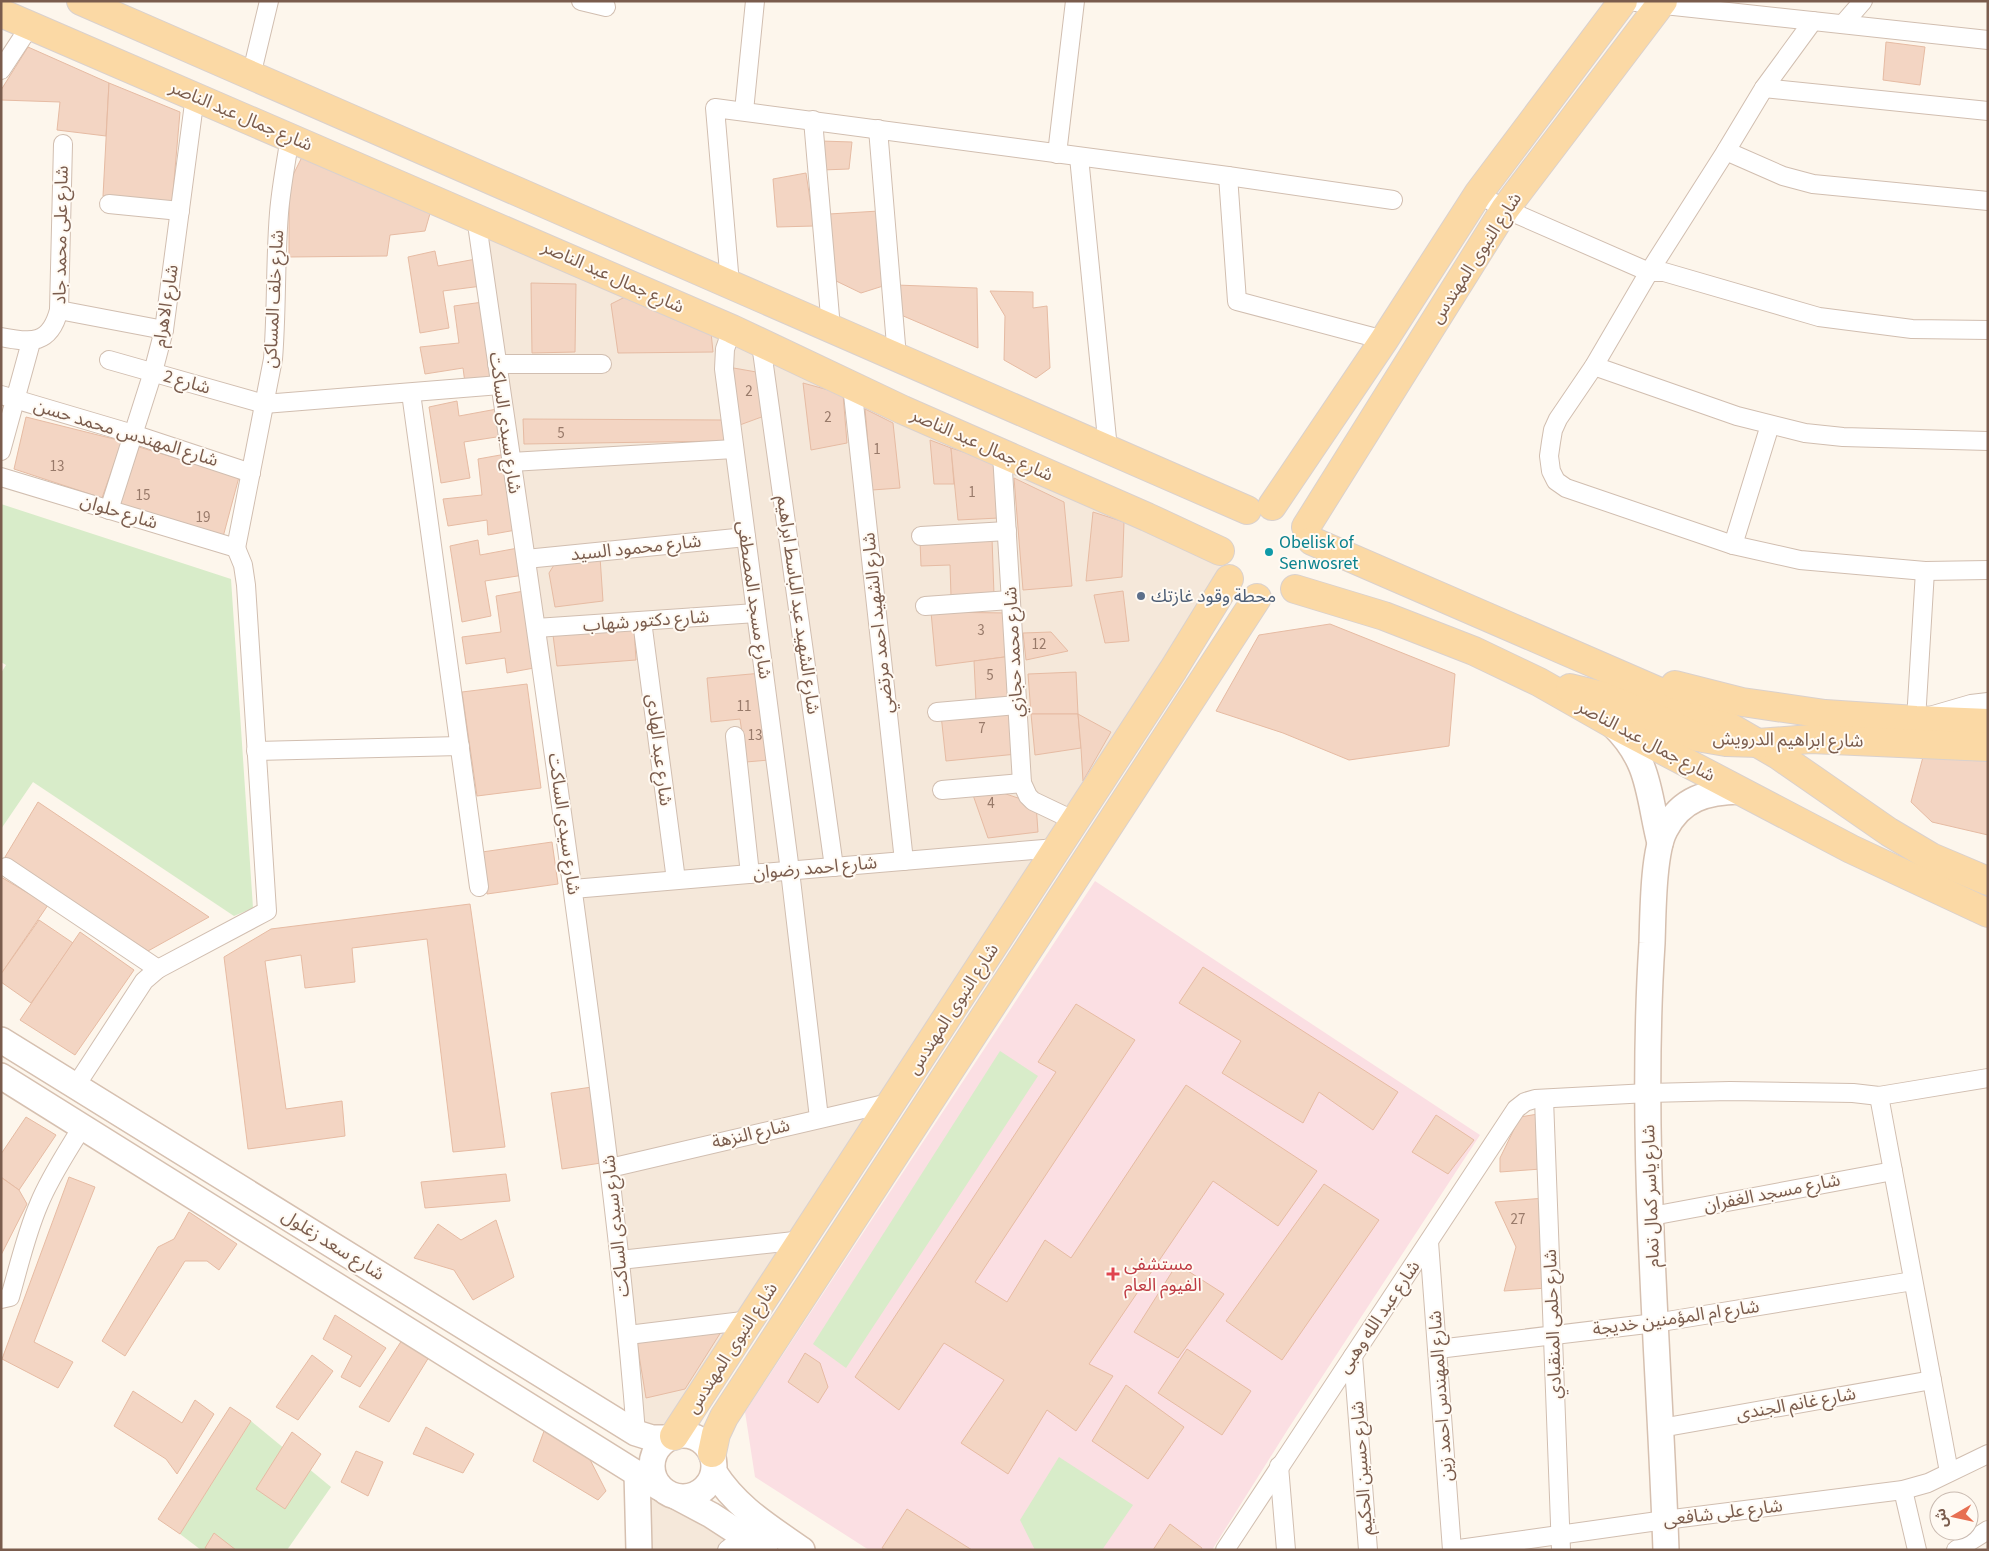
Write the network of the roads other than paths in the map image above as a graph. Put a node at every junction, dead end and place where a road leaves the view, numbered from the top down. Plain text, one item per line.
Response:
1 (80, 1) edge
2 (269, 1) edge
3 (581, 1) edge
4 (755, 1) edge
5 (1075, 1) edge
6 (1623, 1) edge
7 (1628, 1) edge
8 (1863, 1) edge
9 (1662, 3) edge
10 (606, 7) dead end
11 (1, 12) edge
12 (1813, 21) junction
13 (1843, 24) junction
14 (30, 26) junction
15 (1988, 40) edge
16 (1, 70) edge
17 (251, 76) junction
18 (1764, 88) junction
19 (195, 96) junction
20 (744, 111) junction
21 (1988, 112) edge
22 (813, 120) junction
23 (878, 129) junction
24 (290, 137) junction
25 (63, 144) dead end
26 (1726, 152) junction
27 (1057, 154) junction
28 (1079, 157) junction
29 (1228, 176) junction
30 (1478, 194) junction
31 (1393, 200) dead end
32 (1988, 201) edge
33 (109, 204) dead end
34 (1505, 209) junction
35 (180, 210) junction
36 (476, 217) junction
37 (1649, 272) junction
38 (730, 284) junction
39 (60, 310) junction
40 (831, 328) junction
41 (732, 329) junction
42 (164, 330) junction
43 (1988, 330) edge
44 (1, 337) edge
45 (1384, 340) junction
46 (32, 342) junction
47 (761, 344) junction
48 (897, 357) junction
49 (109, 360) dead end
50 (497, 364) junction
51 (602, 364) dead end
52 (1594, 366) junction
53 (153, 372) junction
54 (500, 385) junction
55 (852, 385) junction
56 (411, 393) junction
57 (9, 397) edge
58 (264, 404) junction
59 (1770, 425) junction
60 (133, 434) junction
61 (1988, 442) edge
62 (734, 449) junction
63 (1108, 449) junction
64 (1, 451) edge
65 (1002, 454) junction
66 (511, 462) junction
67 (251, 473) junction
68 (1, 477) edge
69 (1260, 508) junction
70 (109, 510) junction
71 (1007, 531) junction
72 (1309, 534) junction
73 (921, 536) dead end
74 (746, 537) junction
75 (1733, 545) junction
76 (236, 548) junction
77 (1220, 551) junction
78 (526, 559) junction
79 (1988, 570) edge
80 (1926, 571) junction
81 (1229, 579) junction
82 (1295, 588) junction
83 (1258, 598) junction
84 (1010, 600) junction
85 (925, 606) dead end
86 (756, 613) junction
87 (1487, 618) junction
88 (642, 621) junction
89 (536, 628) junction
90 (1474, 651) junction
91 (1595, 665) junction
92 (1539, 682) junction
93 (1988, 702) edge
94 (1016, 704) junction
95 (937, 712) dead end
96 (1916, 720) junction
97 (1988, 723) edge
98 (1611, 724) junction
99 (735, 736) dead end
100 (1758, 743) junction
101 (460, 746) junction
102 (1988, 747) edge
103 (256, 751) junction
104 (1022, 783) junction
105 (942, 790) dead end
106 (1740, 791) junction
107 (1075, 821) junction
108 (1660, 843) junction
109 (1056, 848) junction
110 (904, 861) junction
111 (6, 867) dead end
112 (834, 867) junction
113 (790, 871) junction
114 (750, 874) junction
115 (676, 880) junction
116 (1988, 881) edge
117 (479, 887) dead end
118 (573, 889) junction
119 (1988, 913) edge
120 (1012, 917) junction
121 (1036, 938) junction
122 (158, 969) junction
123 (1, 1040) edge
124 (1, 1076) edge
125 (1988, 1078) edge
126 (75, 1087) junction
127 (1648, 1092) junction
128 (1879, 1096) junction
129 (1544, 1099) junction
130 (893, 1102) junction
131 (819, 1118) junction
132 (82, 1127) junction
133 (610, 1168) junction
134 (1893, 1171) junction
135 (1652, 1216) junction
136 (1429, 1242) junction
137 (800, 1244) junction
138 (353, 1257) junction
139 (620, 1260) junction
140 (823, 1265) junction
141 (1913, 1281) junction
142 (776, 1282) junction
143 (335, 1285) junction
144 (1, 1299) edge
145 (801, 1299) junction
146 (751, 1320) junction
147 (1655, 1323) junction
148 (628, 1335) junction
149 (1553, 1336) junction
150 (1438, 1349) junction
151 (1354, 1356) junction
152 (1932, 1380) junction
153 (1661, 1428) junction
154 (636, 1433) junction
155 (671, 1437) junction
156 (1988, 1454) edge
157 (713, 1463) junction
158 (1279, 1466) junction
159 (1949, 1472) junction
160 (637, 1473) junction
161 (1903, 1490) junction
162 (668, 1492) junction
163 (639, 1519) junction
164 (1665, 1520) junction
165 (1988, 1530) edge
166 (735, 1543) edge
167 (1561, 1543) edge
168 (639, 1550) edge
169 (765, 1550) edge
170 (802, 1550) edge
171 (1225, 1550) edge
172 (1286, 1550) edge
173 (1368, 1550) edge
174 (1452, 1550) edge
175 (1666, 1550) edge
176 (1917, 1550) edge
177 (1956, 1550) edge

1 - 17 main road
2 - 17 street
3 - 10 street
4 - 20 street
5 - 27 street
6 - 30 main road, شارع النبوى المهندس
7 - 9 street
8 - 13 street
9 - 12 street
9 - 34 main road, شارع النبوى المهندس
11 - 14 main road, شارع جمال عبد الناصر
12 - 13 street
12 - 18 street
13 - 15 street
14 - 16 street
14 - 19 main road, شارع جمال عبد الناصر
17 - 38 main road
18 - 21 street
18 - 26 street
19 - 24 main road, شارع جمال عبد الناصر
19 - 35 street, شارع الاهرام
20 - 22 street
20 - 38 street
22 - 23 street
22 - 40 street
23 - 27 street
23 - 48 street
24 - 36 main road, شارع جمال عبد الناصر
24 - 58 street, شارع خلف المساكن
25 - 39 street, شارع على محمد جاد
26 - 32 street
26 - 37 street
27 - 28 street
28 - 29 street
28 - 63 street
29 - 31 street
29 - 45 street
30 - 34 street
30 - 45 main road, شارع النبوى المهندس
33 - 35 street
34 - 37 street
34 - 72 main road, شارع النبوى المهندس
35 - 42 street, شارع الاهرام
36 - 41 main road, شارع جمال عبد الناصر
36 - 50 street, شارع سيدى الساكت
37 - 43 street
37 - 52 street
38 - 40 main road
39 - 42 street
39 - 46 street, شارع على محمد جاد
40 - 48 main road
41 - 47 main road, شارع جمال عبد الناصر
41 - 62 street, شارع مسجد المصطفى
42 - 53 street, شارع الاهرام
44 - 46 street
45 - 69 main road, شارع النبوى المهندس
46 - 57 street
47 - 55 main road, شارع جمال عبد الناصر
47 - 112 street, شارع الشهيد عبد الباسط ابراهيم
48 - 63 main road
49 - 53 street, شارع 2
50 - 51 street
50 - 54 street, شارع سيدى الساكت
52 - 59 street
52 - 75 street
53 - 58 street, شارع 2
53 - 60 street, شارع الاهرام
54 - 56 street
54 - 66 street, شارع سيدى الساكت
55 - 65 main road, شارع جمال عبد الناصر
55 - 110 street, شارع الشهيد احمد مرتضي
56 - 58 street
56 - 101 street
57 - 60 street, شارع المهندس محمد حسن
57 - 64 street
58 - 67 street, شارع خلف المساكن
59 - 61 street
59 - 75 street
60 - 67 street, شارع المهندس محمد حسن
60 - 70 street, شارع الاهرام
62 - 66 street
62 - 74 street, شارع مسجد المصطفى
63 - 69 main road
65 - 71 street, شارع محمد حجازي
65 - 77 main road, شارع جمال عبد الناصر
66 - 78 street, شارع سيدى الساكت
67 - 76 street, شارع خلف المساكن
68 - 70 street, شارع حلوان
69 - 72 main road
69 - 77 main road
70 - 76 street, شارع حلوان
71 - 73 street
71 - 84 street, شارع محمد حجازي
72 - 82 main road
72 - 87 main road
74 - 78 street, شارع محمود السيد
74 - 86 street, شارع مسجد المصطفى
75 - 80 street
76 - 103 street
77 - 81 main road
78 - 89 street, شارع سيدى الساكت
79 - 80 street
80 - 96 street
81 - 83 main road
81 - 107 main road, شارع النبوى المهندس
82 - 83 main road
82 - 90 main road, شارع جمال عبد الناصر
83 - 121 main road, شارع النبوى المهندس
84 - 85 street
84 - 94 street, شارع محمد حجازي
86 - 88 street, شارع دكتور شهاب
86 - 113 street, شارع مسجد المصطفى
87 - 90 main road
87 - 91 main road
88 - 89 street, شارع دكتور شهاب
88 - 115 street, شارع عبد الهادى
89 - 118 street, شارع سيدى الساكت
90 - 92 main road, شارع جمال عبد الناصر
91 - 96 main road, شارع ابراهيم الدرويش
91 - 100 main road
92 - 98 main road, شارع جمال عبد الناصر
92 - 100 main road, شارع ابراهيم الدرويش
93 - 96 street, شارع ابراهيم الدرويش
94 - 95 street
94 - 104 street, شارع محمد حجازي
96 - 97 main road, شارع ابراهيم الدرويش
98 - 106 main road, شارع جمال عبد الناصر
98 - 108 main road, شارع ياسر كمال تمام
99 - 114 street
100 - 102 main road, شارع ابراهيم الدرويش
100 - 116 main road
101 - 103 street
101 - 117 street
103 - 122 street
104 - 105 street
104 - 107 street
106 - 108 main road, شارع ياسر كمال تمام
106 - 119 main road, شارع جمال عبد الناصر
107 - 109 main road, شارع النبوى المهندس
108 - 127 main road, شارع ياسر كمال تمام
109 - 110 street, شارع احمد رضوان
109 - 120 main road, شارع النبوى المهندس
110 - 112 street, شارع احمد رضوان
111 - 122 street
112 - 113 street, شارع احمد رضوان
113 - 114 street, شارع احمد رضوان
113 - 131 street, شارع مسجد المصطفى
114 - 115 street, شارع احمد رضوان
115 - 118 street, شارع احمد رضوان
118 - 133 street, شارع سيدى الساكت
120 - 121 main road
120 - 130 main road, شارع النبوى المهندس
121 - 140 main road, شارع النبوى المهندس
122 - 126 street
123 - 126 main road, شارع سعد زغلول
124 - 132 main road, شارع سعد زغلول
125 - 128 street, شارع عبد الله وهبى
126 - 138 main road, شارع سعد زغلول
127 - 128 street, شارع عبد الله وهبى
127 - 129 street, شارع عبد الله وهبى
127 - 135 main road, شارع ياسر كمال تمام
128 - 134 street
129 - 136 street, شارع عبد الله وهبى
129 - 149 street, شارع حلمى المنقبادي
130 - 131 street, شارع النزهة
130 - 137 main road, شارع النبوى المهندس
131 - 133 street, شارع النزهة
132 - 143 main road, شارع سعد زغلول
132 - 144 street
133 - 139 street, شارع سيدى الساكت
134 - 135 street, شارع مسجد الغفران
134 - 141 street
135 - 147 main road, شارع ياسر كمال تمام
136 - 150 street, شارع المهندس احمد زين
136 - 151 street, شارع عبد الله وهبى
137 - 139 street
137 - 140 main road
137 - 142 main road, شارع النبوى المهندس
138 - 143 main road
138 - 154 main road, شارع سعد زغلول
139 - 148 street, شارع سيدى الساكت
140 - 145 main road, شارع النبوى المهندس
141 - 147 street, شارع ام المؤمنين خديجة
141 - 152 street
142 - 145 main road
142 - 146 main road, شارع النبوى المهندس
143 - 160 main road, شارع سعد زغلول
145 - 157 main road, شارع النبوى المهندس
146 - 148 street
146 - 155 main road, شارع النبوى المهندس
147 - 149 street, شارع ام المؤمنين خديجة
147 - 153 main road, شارع ياسر كمال تمام
148 - 154 street, شارع سيدى الساكت
149 - 150 street, شارع ام المؤمنين خديجة
149 - 167 street, شارع حلمى المنقبادي
150 - 174 street, شارع المهندس احمد زين
151 - 158 street, شارع عبد الله وهبى
151 - 173 street, شارع حسين الحكيم
152 - 153 street, شارع غانم الجندى
152 - 159 street
153 - 164 main road, شارع ياسر كمال تمام
154 - 155 main road, شارع سعد زغلول
155 - 157 main road
155 - 162 main road
156 - 159 street, شارع على شافعى
157 - 162 main road
157 - 170 main road
158 - 171 street, شارع عبد الله وهبى
158 - 172 street
159 - 161 street, شارع على شافعى
160 - 162 main road, شارع سعد زغلول
160 - 163 main road
161 - 164 street, شارع على شافعى
161 - 176 street
162 - 163 street
162 - 166 main road, شارع سعد زغلول
163 - 168 main road
164 - 167 street, شارع على شافعى
164 - 175 main road, شارع ياسر كمال تمام
165 - 177 street
166 - 169 main road, شارع سعد زغلول
167 - 174 street, شارع على شافعى

